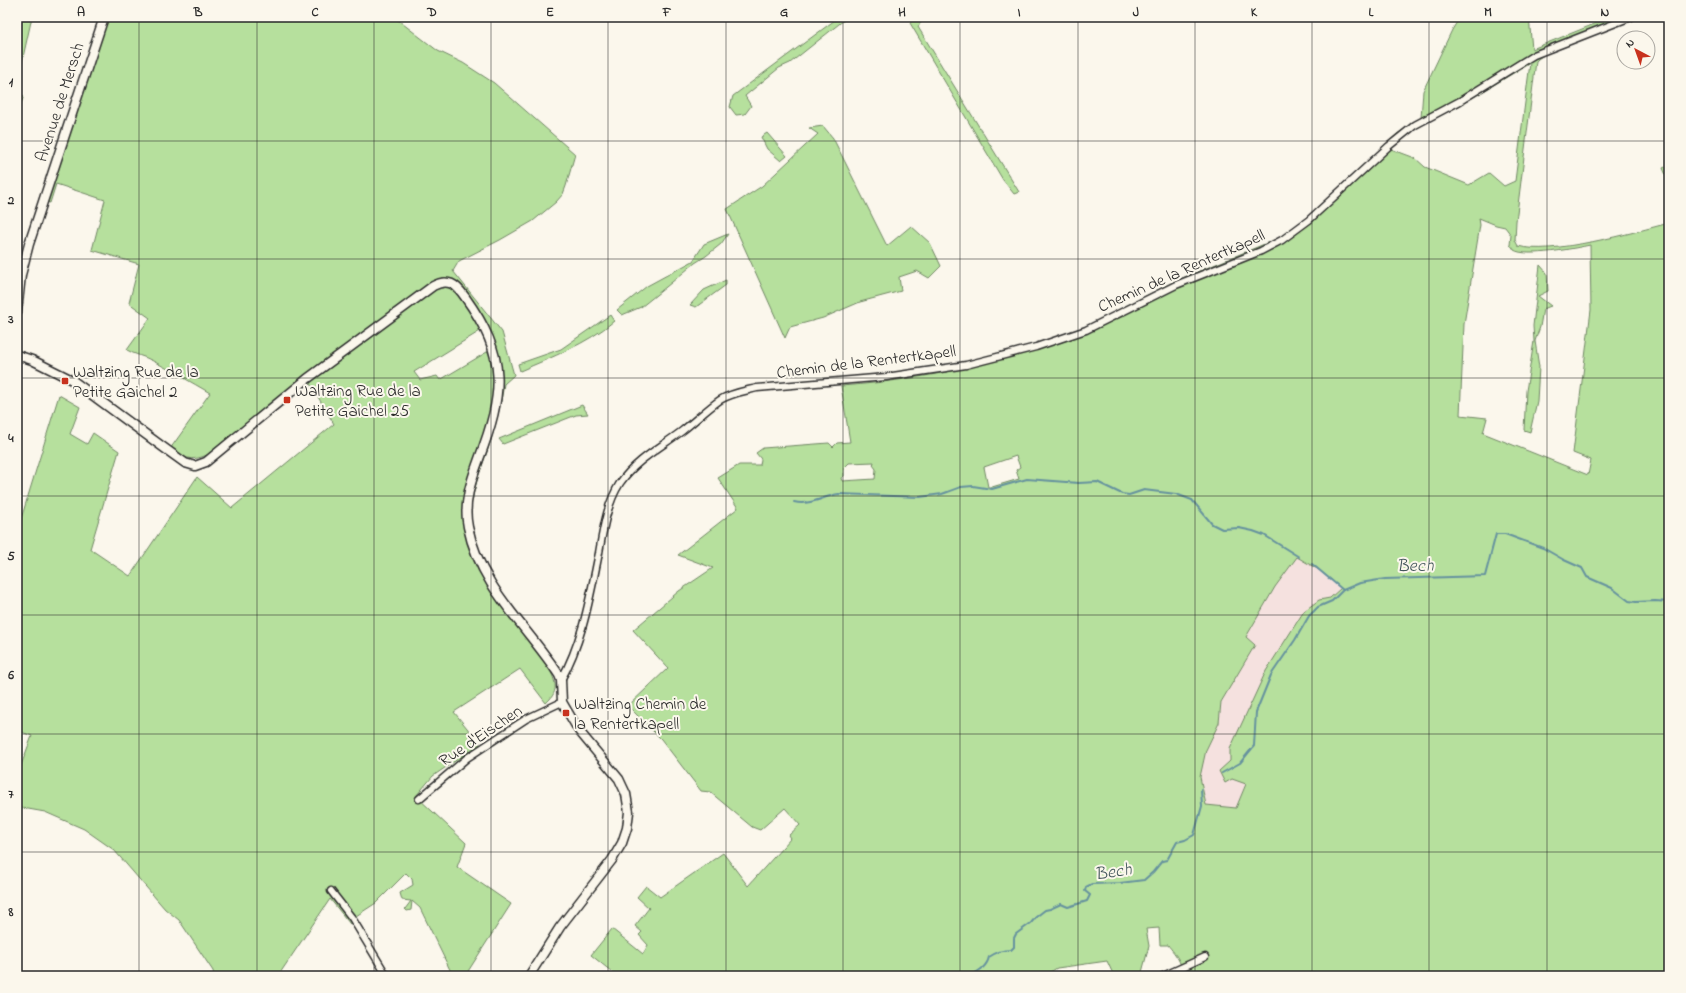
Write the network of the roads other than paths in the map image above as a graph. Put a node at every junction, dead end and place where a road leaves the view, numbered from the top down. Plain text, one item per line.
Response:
1 (104, 17) edge
2 (1631, 17) edge
3 (17, 312) edge
4 (17, 355) edge
5 (561, 680) junction
6 (562, 702) junction
7 (419, 799) dead end
8 (331, 891) dead end
9 (1204, 957) dead end
10 (387, 976) edge
11 (529, 976) edge
12 (1163, 976) edge

1 - 3 street, Avenue de Mersch
2 - 5 street, Chemin de la Rentertkapell
4 - 5 street
5 - 6 street
6 - 7 street, Rue d'Eischen
6 - 11 street
8 - 10 street
9 - 12 street

